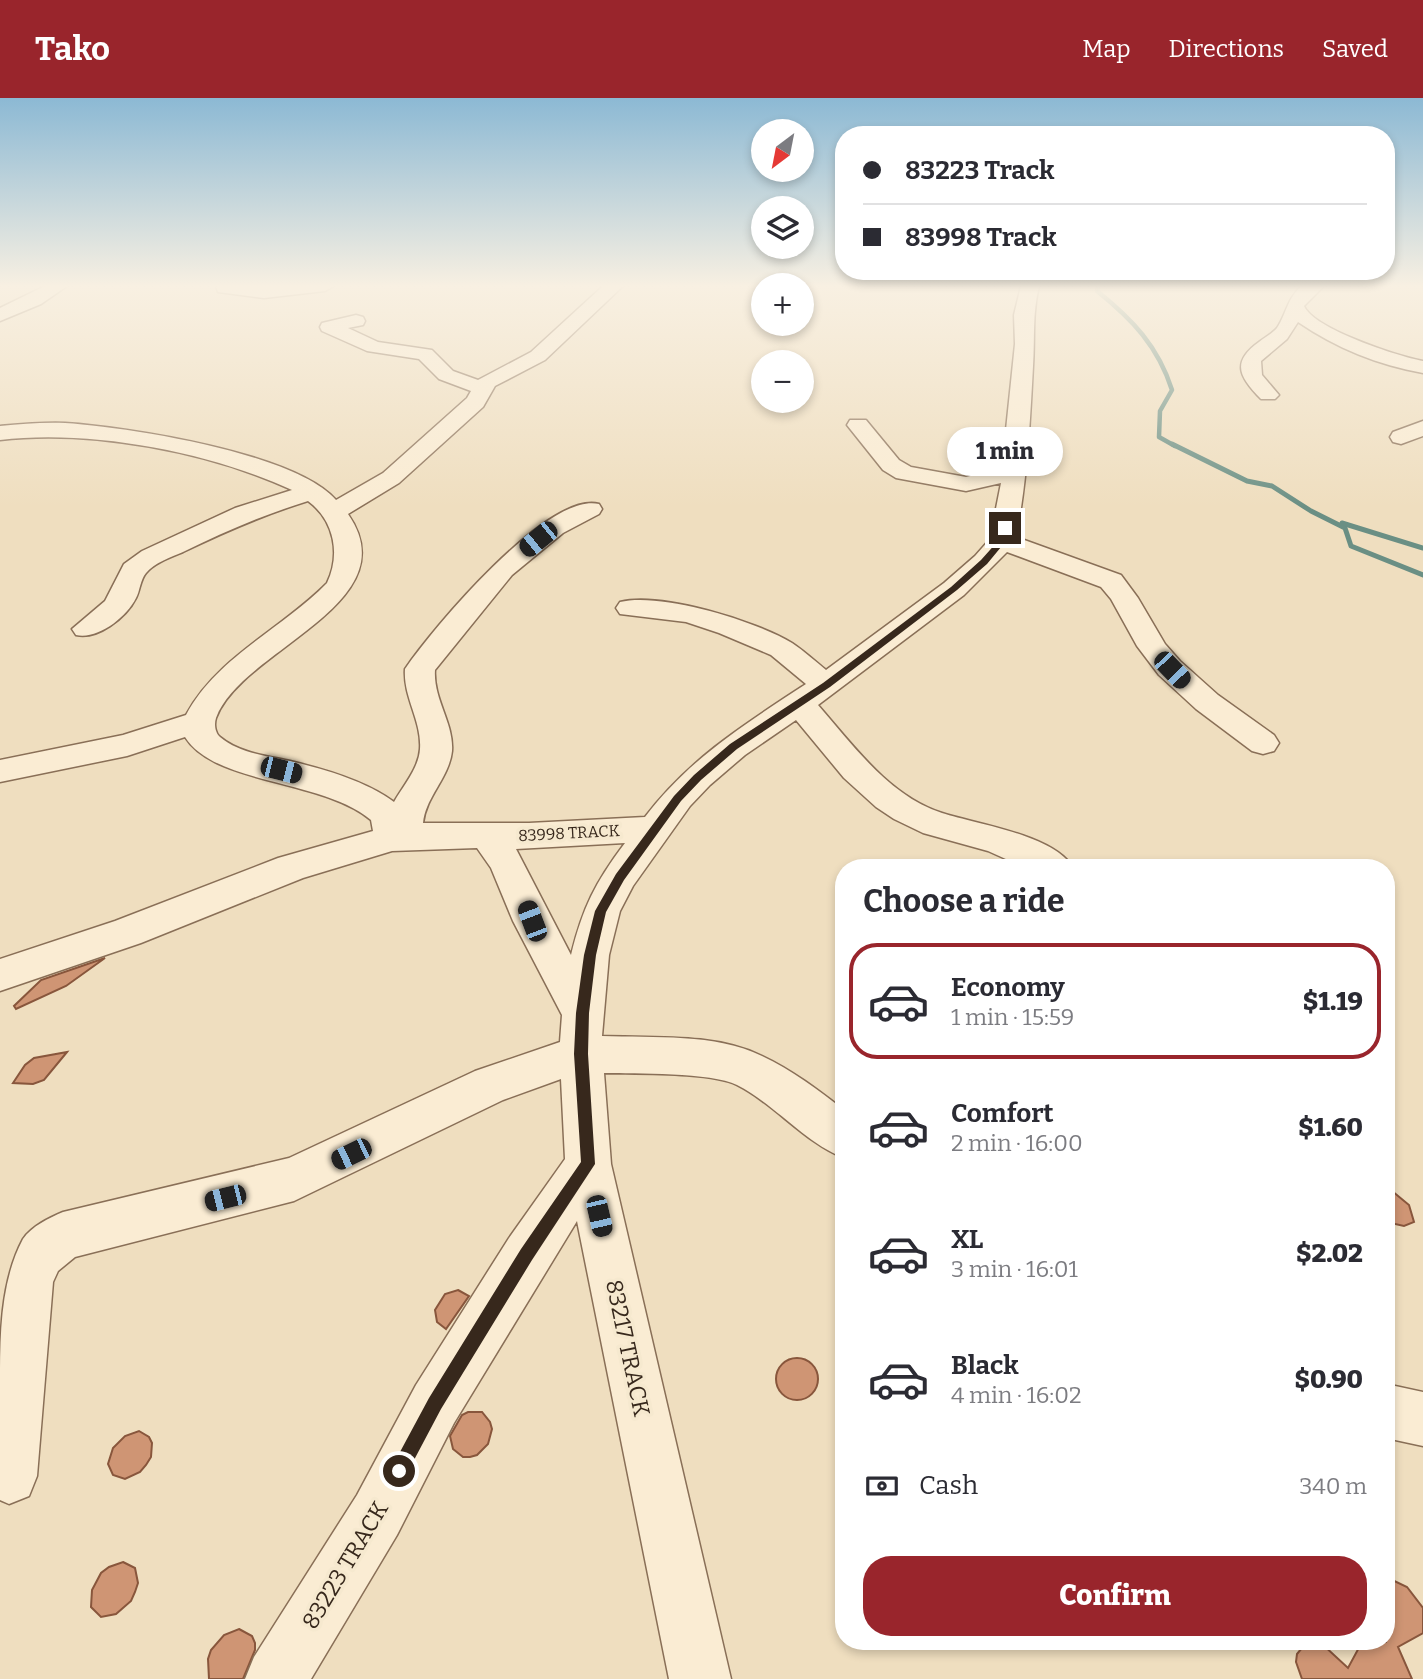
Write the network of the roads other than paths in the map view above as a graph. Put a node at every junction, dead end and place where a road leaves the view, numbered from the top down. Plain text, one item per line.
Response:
1 (431, 360) edge
2 (531, 360) edge
3 (1024, 360) edge
4 (1255, 360) edge
5 (1383, 360) edge
6 (1391, 360) edge
7 (1423, 367) edge
8 (1423, 386) edge
9 (482, 388) junction
10 (1268, 396) dead end
11 (858, 425) dead end
12 (1423, 428) edge
13 (0, 433) edge
14 (1401, 436) dead end
15 (1013, 473) junction
16 (312, 492) junction
17 (590, 509) dead end
18 (334, 512) junction
19 (1002, 541) junction
20 (630, 608) dead end
21 (86, 629) dead end
22 (813, 694) junction
23 (199, 722) junction
24 (1263, 743) dead end
25 (0, 771) edge
26 (654, 829) junction
27 (486, 835) junction
28 (398, 837) junction
29 (1038, 859) edge
30 (0, 975) edge
31 (582, 1034) junction
32 (835, 1130) edge
33 (588, 1164) junction
34 (1395, 1415) edge
35 (1423, 1419) edge
36 (9, 1476) dead end
37 (276, 1679) edge
38 (701, 1679) edge

1 - 9 street
2 - 9 street
3 - 15 street
4 - 10 street
5 - 8 street
6 - 7 street
9 - 18 street
11 - 15 street
12 - 14 street
13 - 16 street
15 - 19 street
16 - 18 street
16 - 21 street
17 - 28 street
18 - 23 street
19 - 22 street
19 - 24 street
20 - 22 street
22 - 26 street
22 - 29 street
23 - 25 street
23 - 28 street
26 - 27 street, 83998 TRACK
26 - 31 street, 83217 TRACK
27 - 28 street, 83998 TRACK
27 - 31 street, 83217 TRACK
28 - 30 street, 83998 TRACK
31 - 32 street
31 - 33 street, 83217 TRACK
31 - 36 street
33 - 37 street, 83223 TRACK
33 - 38 street, 83217 TRACK
34 - 35 street

